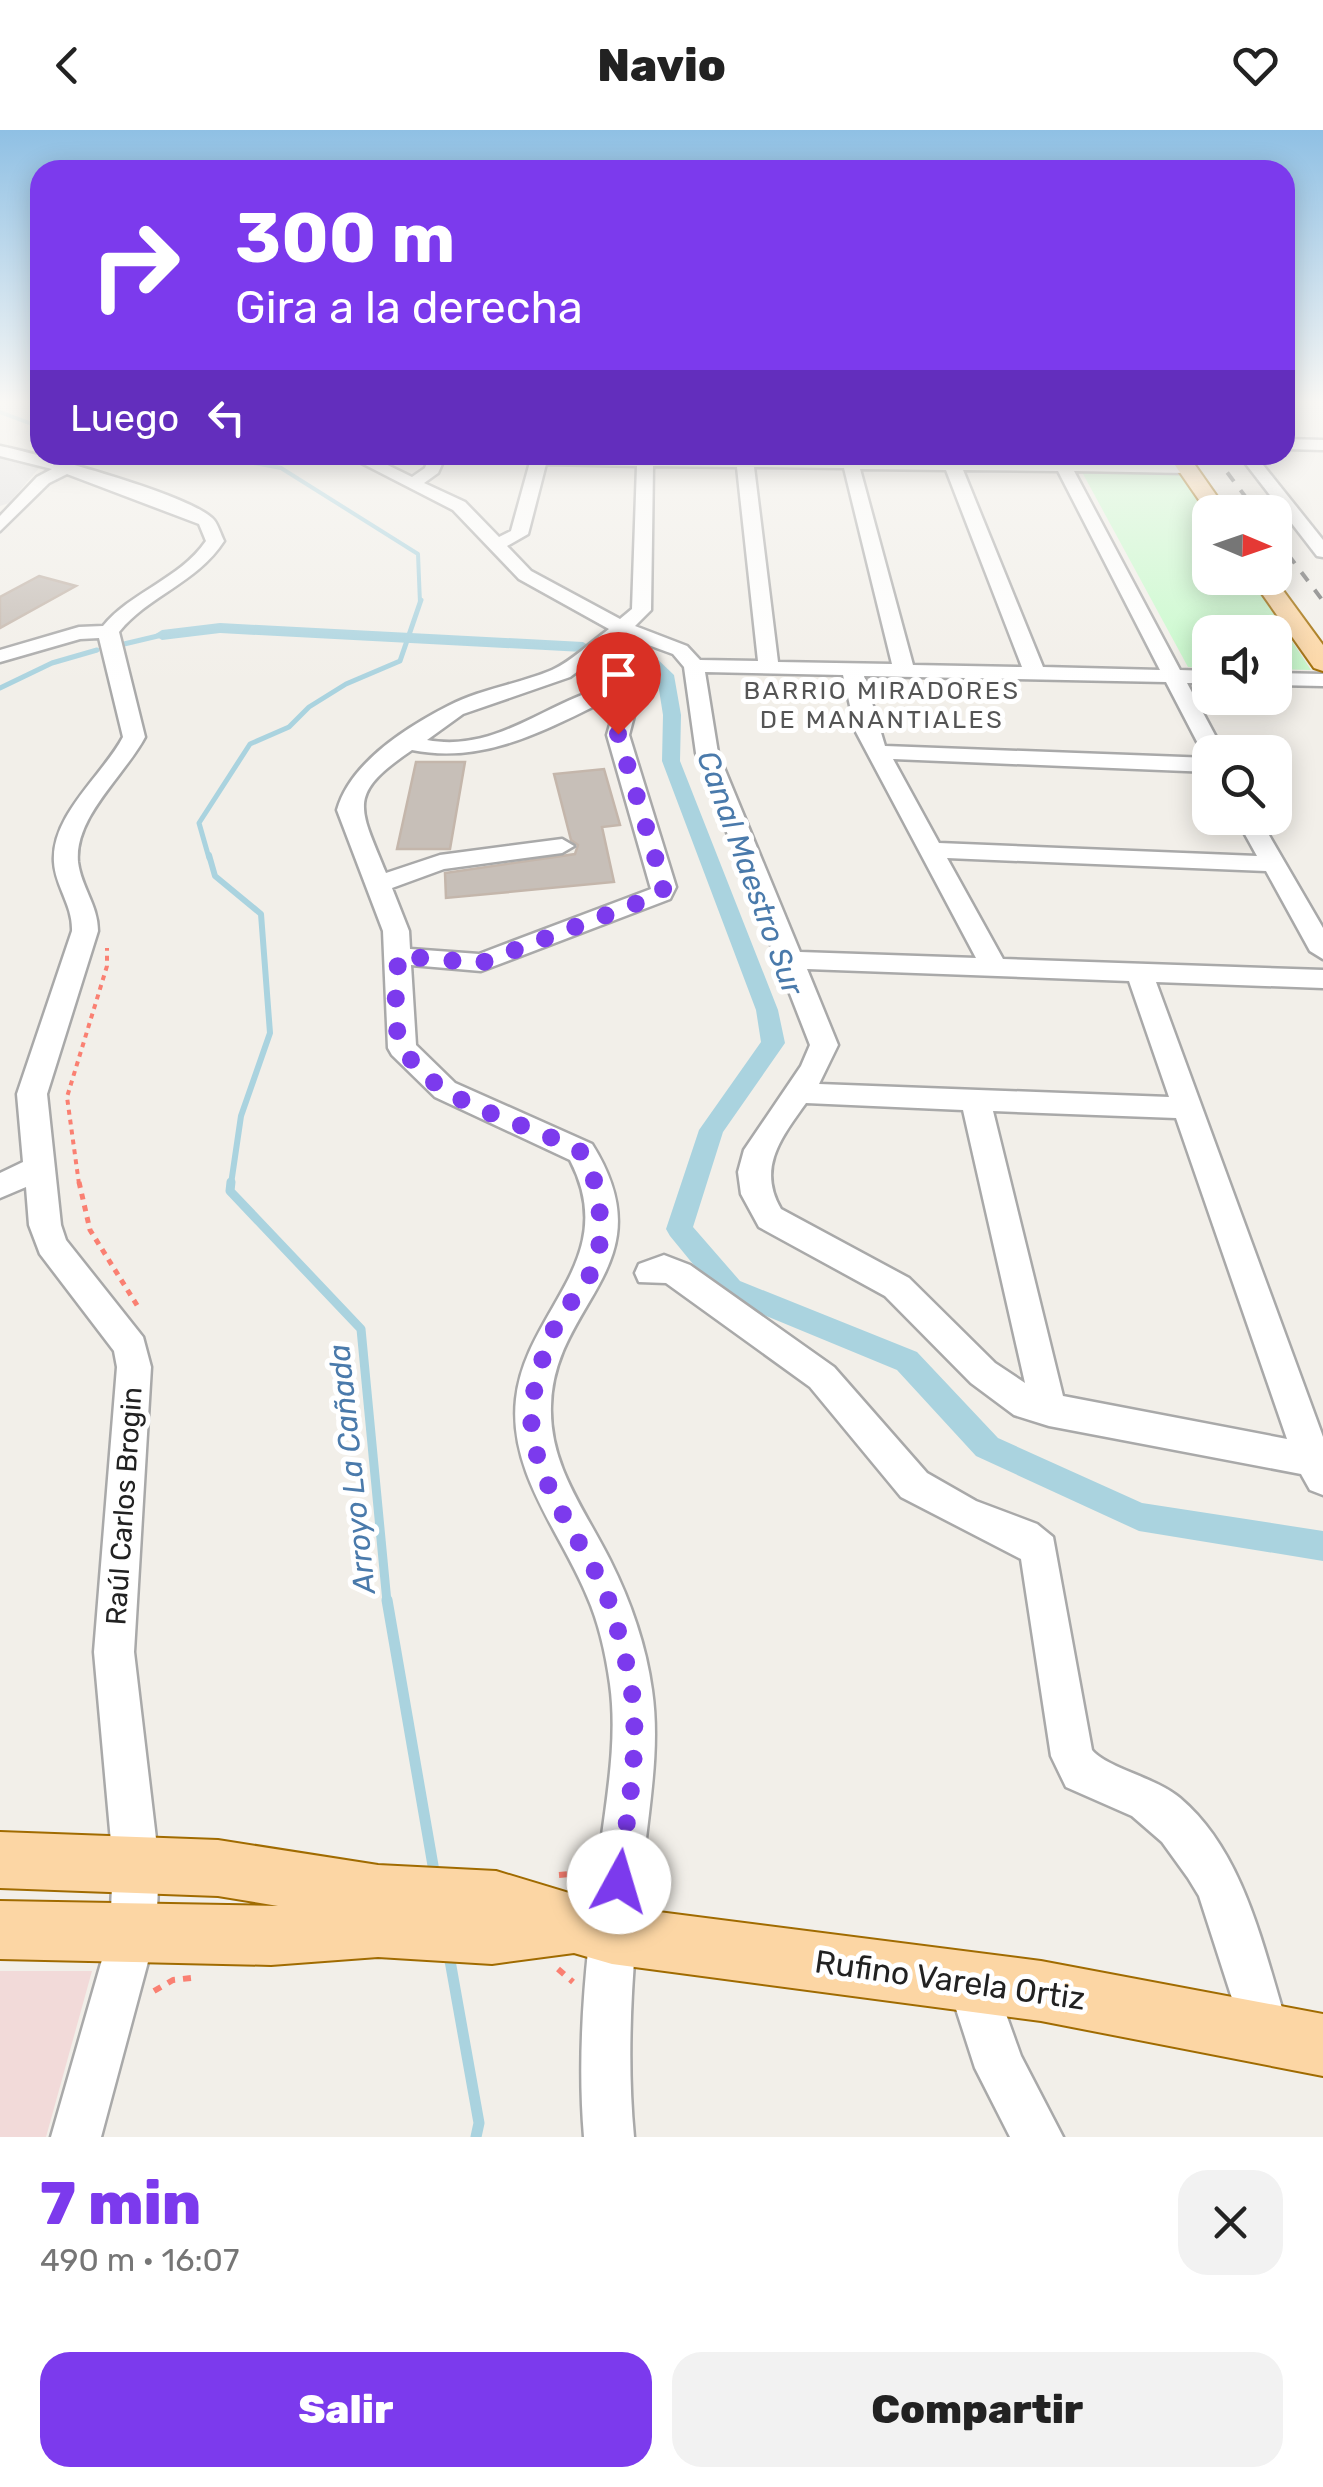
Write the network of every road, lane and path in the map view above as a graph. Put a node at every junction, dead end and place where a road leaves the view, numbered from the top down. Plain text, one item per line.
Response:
1 (28, 497) edge
2 (147, 497) edge
3 (440, 497) edge
4 (529, 497) edge
5 (643, 497) edge
6 (749, 497) edge
7 (859, 497) edge
8 (966, 497) edge
9 (1079, 497) edge
10 (1281, 497) edge
11 (0, 526) edge
12 (496, 546) junction
13 (1321, 546) edge
14 (1276, 595) edge
15 (622, 628) junction
16 (109, 632) junction
17 (592, 654) junction
18 (0, 656) edge
19 (1323, 663) edge
20 (694, 666) junction
21 (769, 667) junction
22 (852, 668) junction
23 (904, 670) junction
24 (1035, 673) junction
25 (1173, 676) junction
26 (1192, 677) edge
27 (1292, 679) edge
28 (1323, 680) edge
29 (606, 693) dead end
30 (1203, 735) edge
31 (408, 742) junction
32 (878, 752) junction
33 (1192, 763) edge
34 (1258, 835) edge
35 (562, 846) dead end
36 (932, 850) junction
37 (1274, 864) junction
38 (378, 885) junction
39 (106, 942) dead end
40 (1323, 951) edge
41 (398, 956) junction
42 (792, 960) junction
43 (994, 967) junction
44 (1140, 974) junction
45 (1323, 979) edge
46 (800, 1092) junction
47 (976, 1101) junction
48 (1185, 1108) junction
49 (39, 1168) junction
50 (0, 1186) edge
51 (651, 1273) dead end
52 (147, 1321) dead end
53 (1048, 1411) junction
54 (1318, 1469) edge
55 (0, 1860) edge
56 (136, 1864) junction
57 (378, 1911) junction
58 (0, 1930) edge
59 (133, 1932) junction
60 (577, 1943) junction
61 (209, 1975) dead end
62 (972, 1981) junction
63 (576, 1999) dead end
64 (143, 2002) dead end
65 (1266, 2034) junction
66 (1323, 2045) edge
67 (76, 2137) edge
68 (610, 2137) edge
69 (1038, 2137) edge

1 - 11 street
2 - 16 street
3 - 12 street
4 - 12 street
5 - 15 street
6 - 21 street
7 - 23 street
8 - 24 street
9 - 25 street
10 - 13 street
12 - 15 street
14 - 19 main road
15 - 17 street
15 - 20 street
16 - 18 street
16 - 49 street, Raúl Carlos Brogin
17 - 31 street
17 - 41 street
20 - 21 street
20 - 42 street
21 - 22 street
22 - 23 street
22 - 32 street
23 - 24 street
24 - 25 street
25 - 26 street
25 - 30 street
27 - 28 street
29 - 31 street
31 - 38 street
32 - 33 street
32 - 36 street
34 - 37 street
35 - 38 street
36 - 37 street
36 - 43 street
37 - 40 street
38 - 41 street
39 - 52 path
41 - 60 street
42 - 43 street
42 - 46 street
43 - 44 street
44 - 45 street
44 - 48 street
46 - 47 street
46 - 53 street
47 - 48 street
47 - 53 street
48 - 54 street
49 - 50 street
49 - 56 street, Raúl Carlos Brogin
51 - 65 street
53 - 54 street
55 - 56 main road
56 - 57 main road
56 - 59 street, Raúl Carlos Brogin
57 - 59 main road
57 - 60 main road, Rufino Varela Ortiz
58 - 59 main road
59 - 67 street, Raúl Carlos Brogin
60 - 62 main road, Rufino Varela Ortiz
60 - 63 path
60 - 68 street
61 - 64 path
62 - 65 main road, Rufino Varela Ortiz
62 - 69 street
65 - 66 main road, Rufino Varela Ortiz

